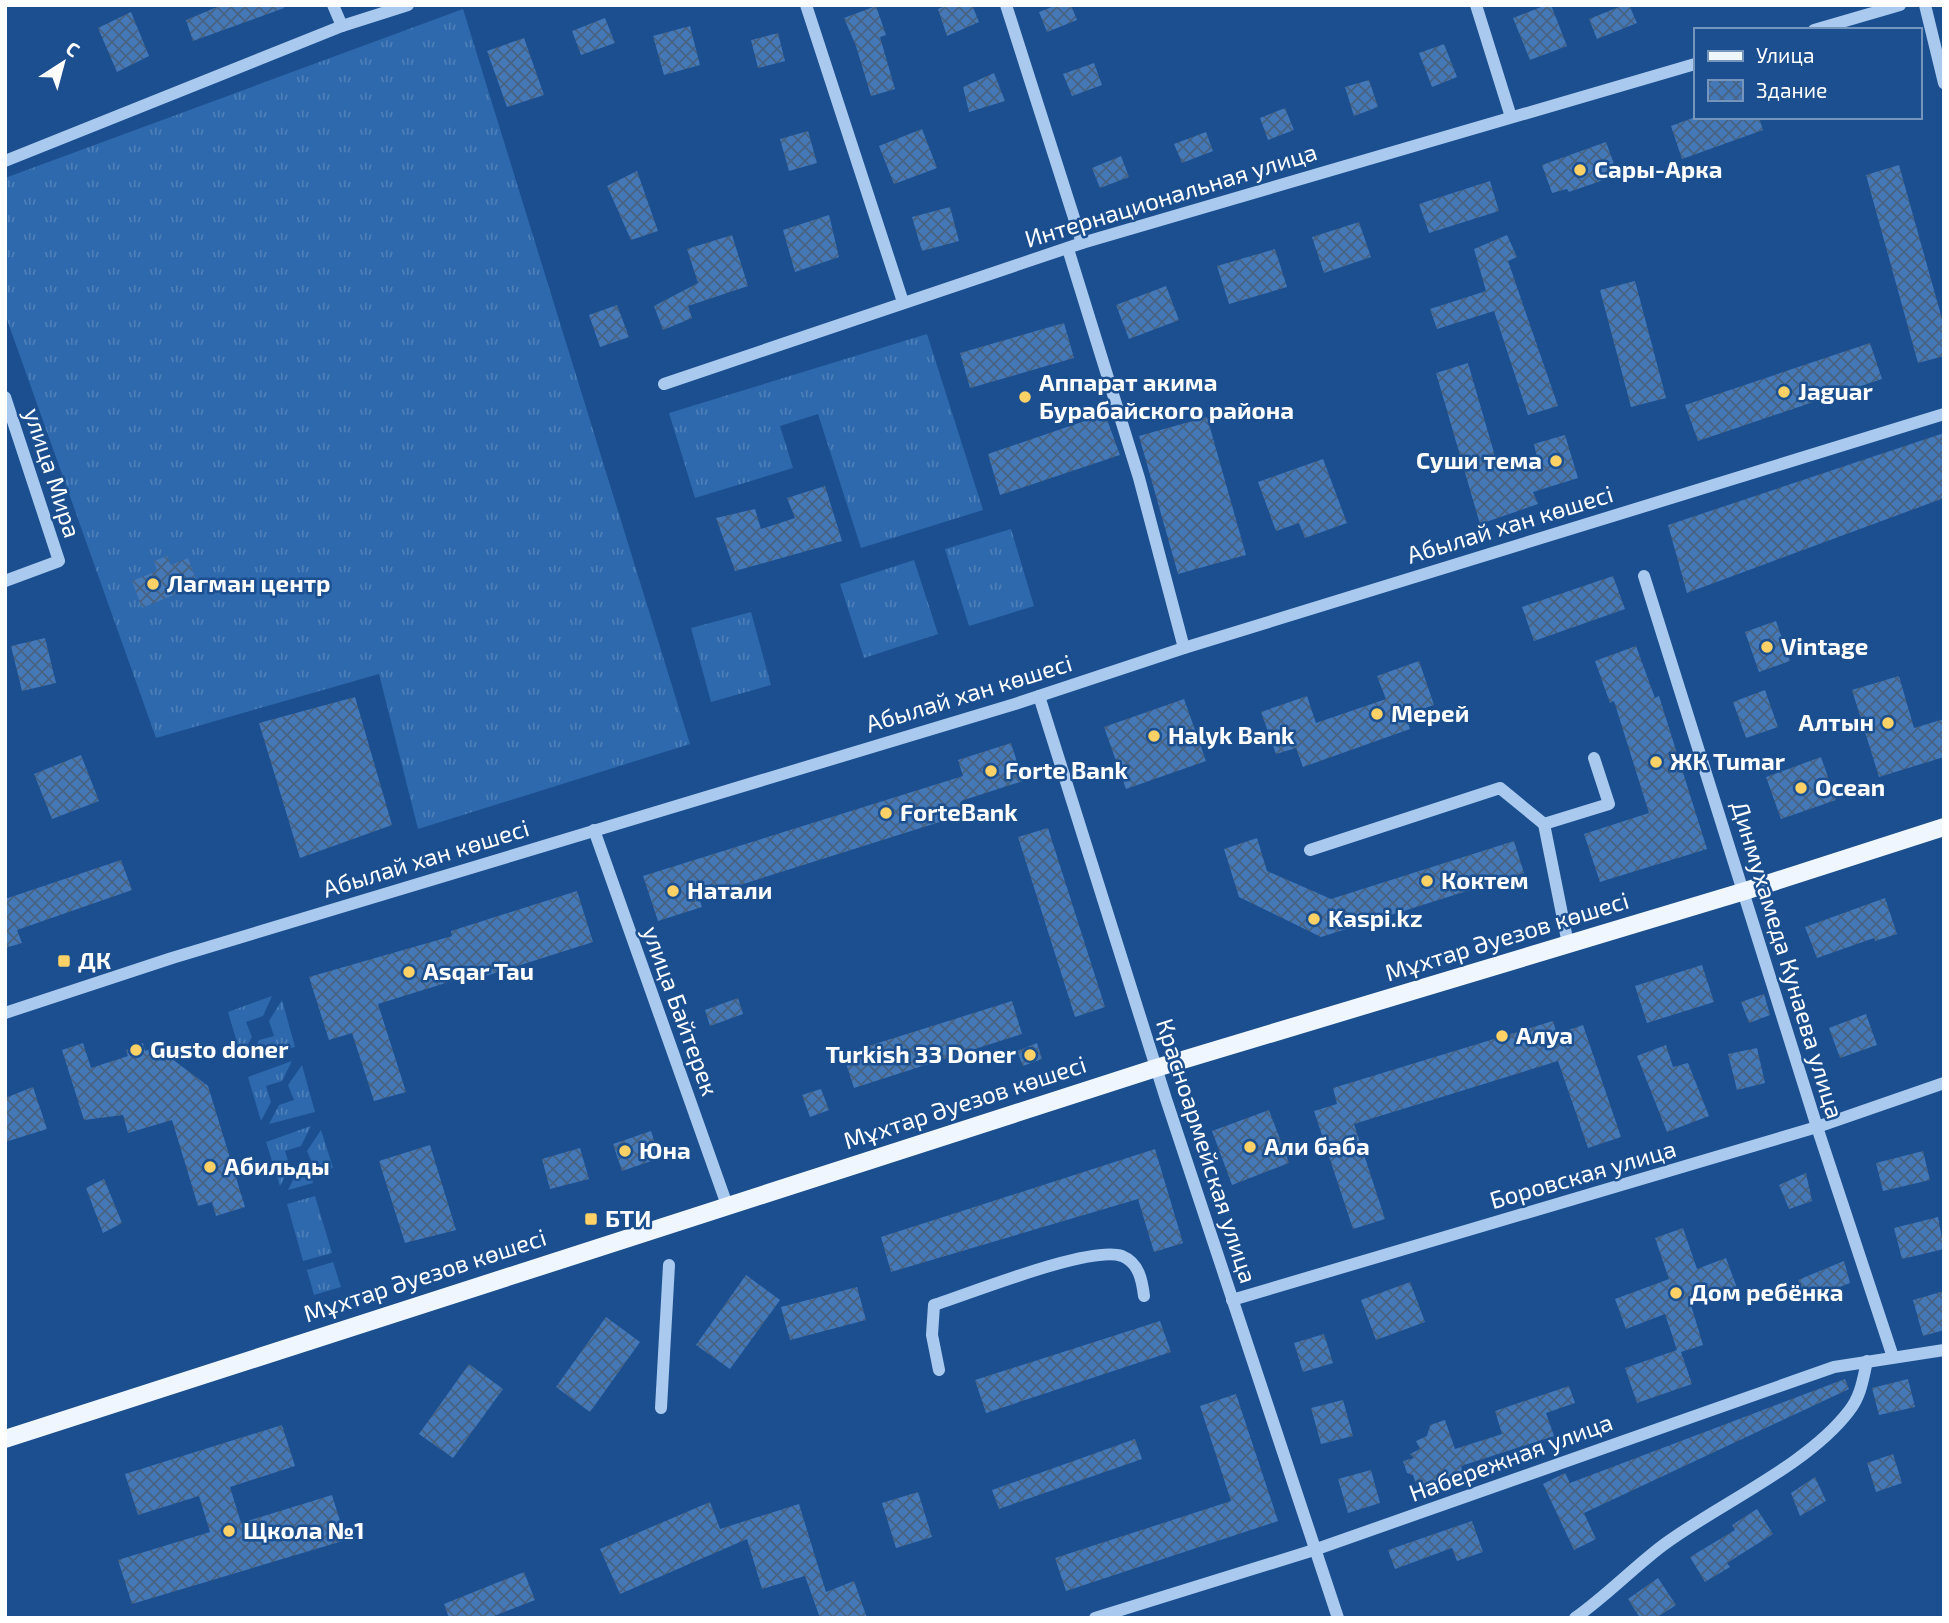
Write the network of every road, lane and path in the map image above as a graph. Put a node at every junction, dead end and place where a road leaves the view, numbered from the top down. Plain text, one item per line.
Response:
1 (333, 5) edge
2 (408, 5) edge
3 (806, 5) edge
4 (1006, 5) edge
5 (1476, 5) edge
6 (1900, 5) edge
7 (1924, 5) edge
8 (342, 26) junction
9 (1821, 28) edge
10 (1694, 64) edge
11 (1944, 83) edge
12 (1511, 117) junction
13 (5, 161) edge
14 (1082, 243) junction
15 (1068, 249) junction
16 (903, 302) junction
17 (664, 384) dead end
18 (5, 397) edge
19 (1944, 414) edge
20 (1644, 576) dead end
21 (5, 581) edge
22 (1184, 648) junction
23 (1039, 696) junction
24 (1594, 758) dead end
25 (1544, 824) junction
26 (1944, 827) edge
27 (594, 830) junction
28 (1310, 850) dead end
29 (1745, 891) junction
30 (1568, 944) junction
31 (5, 1013) edge
32 (1156, 1068) junction
33 (1944, 1083) edge
34 (1817, 1128) junction
35 (727, 1205) junction
36 (669, 1265) dead end
37 (1143, 1296) dead end
38 (1232, 1300) junction
39 (1944, 1350) edge
40 (1893, 1356) junction
41 (1867, 1361) junction
42 (939, 1370) dead end
43 (661, 1408) dead end
44 (5, 1439) edge
45 (1314, 1550) junction
46 (1095, 1618) edge
47 (1338, 1618) edge
48 (1575, 1618) edge

1 - 8 street
2 - 8 street
3 - 16 street
4 - 14 street
5 - 12 street
6 - 9 street
7 - 11 street
8 - 13 street
10 - 12 street, Интернациональная улица
12 - 14 street, Интернациональная улица
14 - 15 street, Интернациональная улица
15 - 16 street, Интернациональная улица
15 - 22 street
16 - 17 street, Интернациональная улица
18 - 21 street, улица Мира
19 - 22 street, Абылай хан көшесі
20 - 29 street, Динмухамеда Кунаева улица
22 - 23 street, Абылай хан көшесі
23 - 27 street, Абылай хан көшесі
23 - 32 street, Красноармейская улица
24 - 25 street
25 - 28 street
25 - 30 street
26 - 29 main road, Мұхтар Әуезов көшесі
27 - 31 street, Абылай хан көшесі
27 - 35 street, улица Байтерек
29 - 30 main road, Мұхтар Әуезов көшесі
29 - 34 street, Динмухамеда Кунаева улица
30 - 32 main road, Мұхтар Әуезов көшесі
32 - 35 main road, Мұхтар Әуезов көшесі
32 - 38 street, Красноармейская улица
33 - 34 street, Боровская улица
34 - 38 street, Боровская улица
34 - 40 street, Динмухамеда Кунаева улица
35 - 44 main road, Мұхтар Әуезов көшесі
36 - 43 street
37 - 42 street
38 - 45 street, Красноармейская улица
39 - 40 street, Набережная улица
40 - 41 street, Набережная улица
41 - 45 street, Набережная улица
41 - 48 street
45 - 46 street, Набережная улица
45 - 47 street, Красноармейская улица

